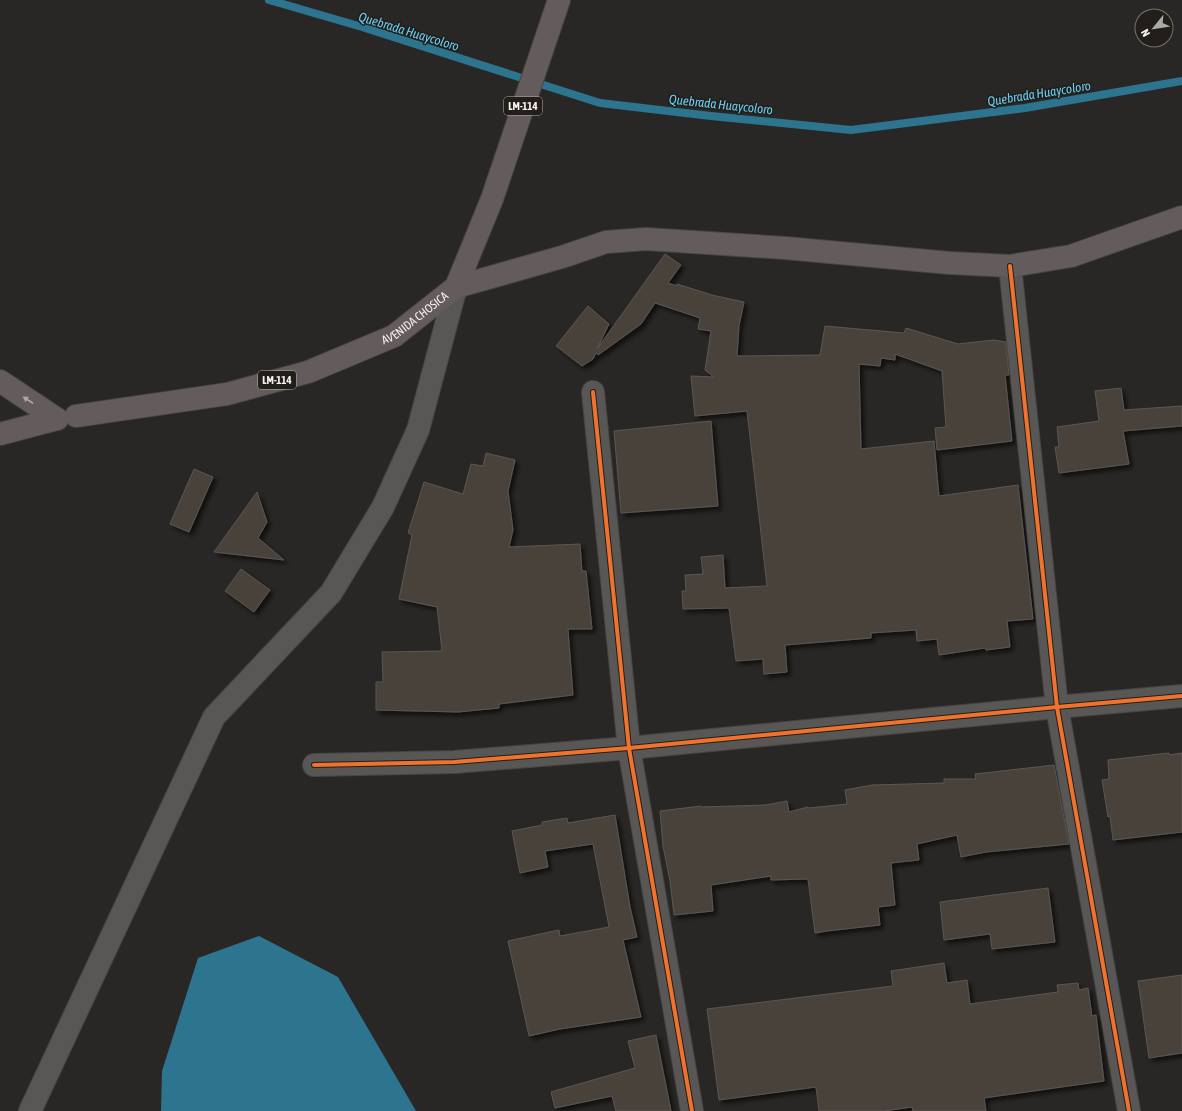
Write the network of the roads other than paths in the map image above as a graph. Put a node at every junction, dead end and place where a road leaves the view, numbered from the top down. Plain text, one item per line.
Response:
1 (557, 7) edge
2 (1182, 217) edge
3 (1010, 266) junction
4 (456, 287) junction
5 (0, 381) edge
6 (593, 392) dead end
7 (76, 416) dead end
8 (0, 434) edge
9 (1182, 696) edge
10 (1057, 707) junction
11 (629, 748) junction
12 (314, 766) dead end
13 (30, 1111) edge
14 (692, 1111) edge
15 (1129, 1111) edge

1 - 4 main road, AVENIDA CHOSICA / LM-114
2 - 3 main road
3 - 4 main road
3 - 10 street
4 - 7 main road, AVENIDA CHOSICA / LM-114
4 - 13 street
8 -> 5 main road
6 - 11 street
9 - 10 street
10 - 11 street
10 - 15 street
11 - 12 street
11 - 14 street

